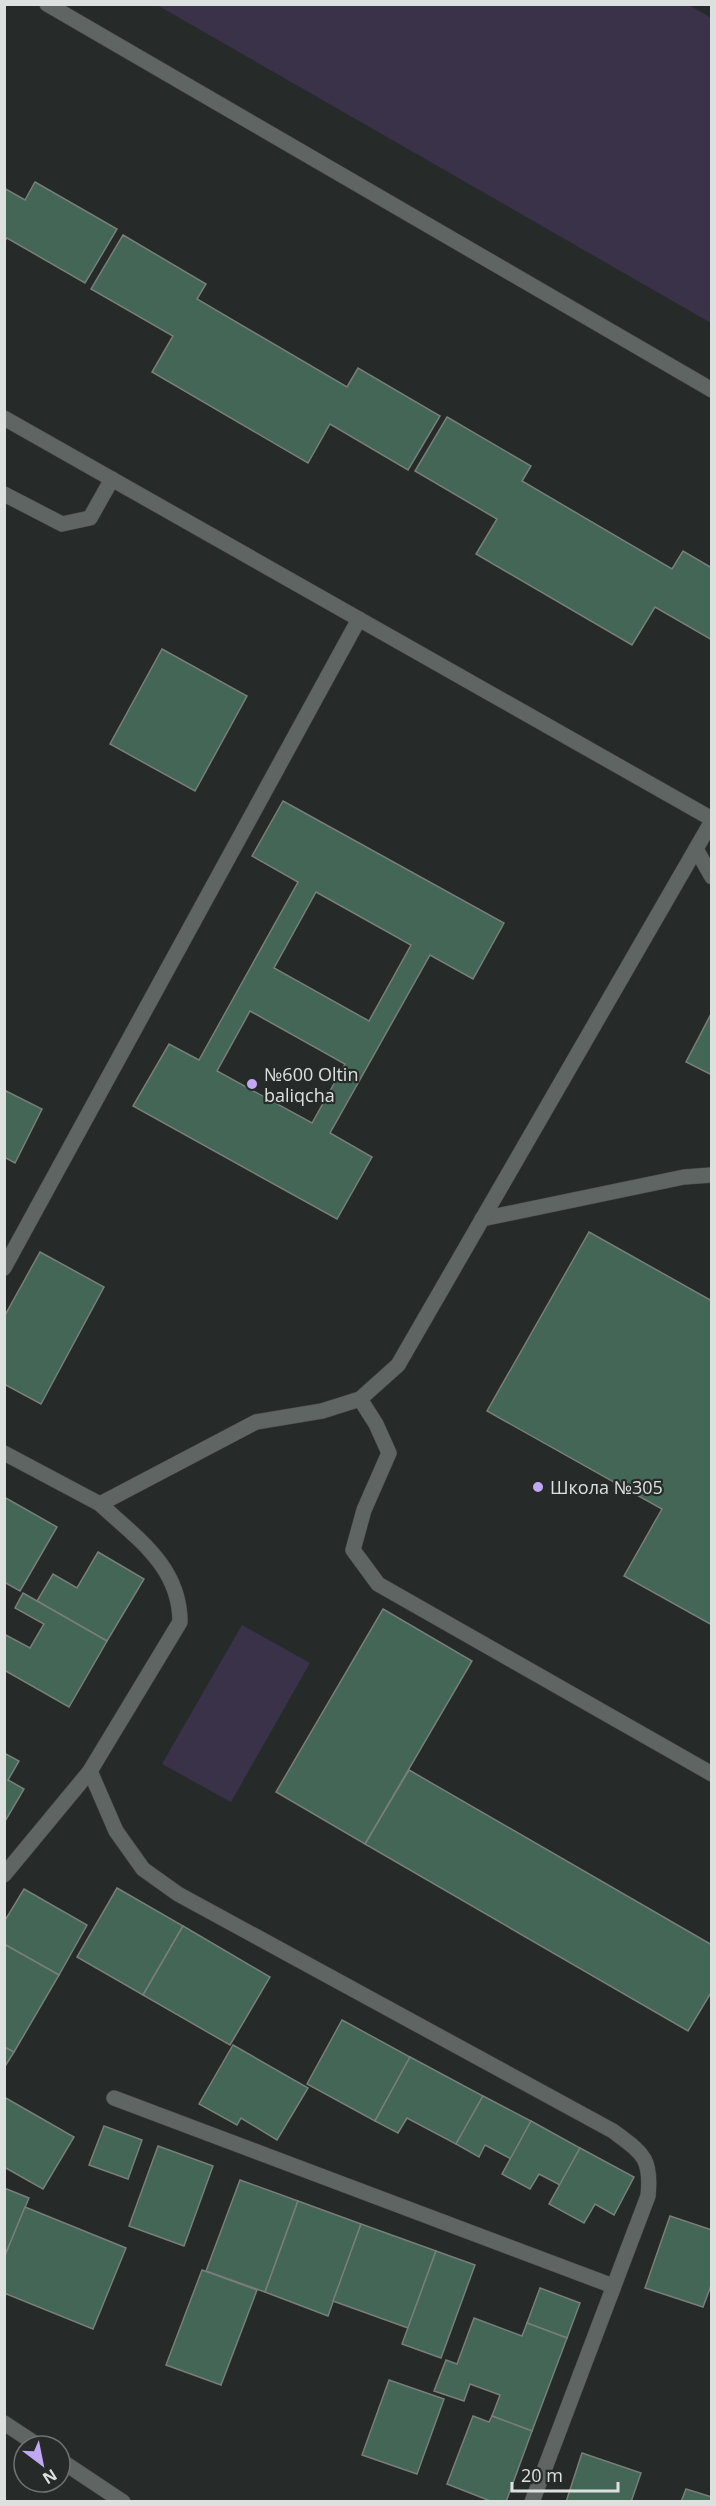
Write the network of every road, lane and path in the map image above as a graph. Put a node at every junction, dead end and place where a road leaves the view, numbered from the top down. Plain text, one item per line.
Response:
1 (47, 4) edge
2 (711, 390) edge
3 (4, 418) edge
4 (112, 479) junction
5 (4, 494) edge
6 (359, 619) junction
7 (711, 820) edge
8 (696, 849) junction
9 (711, 877) edge
10 (711, 1175) edge
11 (482, 1219) junction
12 (4, 1268) edge
13 (360, 1399) junction
14 (4, 1453) edge
15 (100, 1504) junction
16 (90, 1771) junction
17 (711, 1774) edge
18 (4, 1875) edge
19 (114, 2098) dead end
20 (613, 2286) junction
21 (4, 2423) edge
22 (21, 2434) edge
23 (72, 2468) edge
24 (123, 2502) edge
25 (532, 2502) edge

1 - 2 street
3 - 4 street
4 - 5 street
4 - 6 street
6 - 7 street
6 - 12 street
7 - 8 street
8 - 9 street
8 - 11 street
10 - 11 street
11 - 13 street
13 - 15 street
13 - 17 street
14 - 15 street
15 - 16 street
16 - 18 street
16 - 20 street
19 - 20 street
20 - 25 street
21 - 22 street
23 - 24 street

